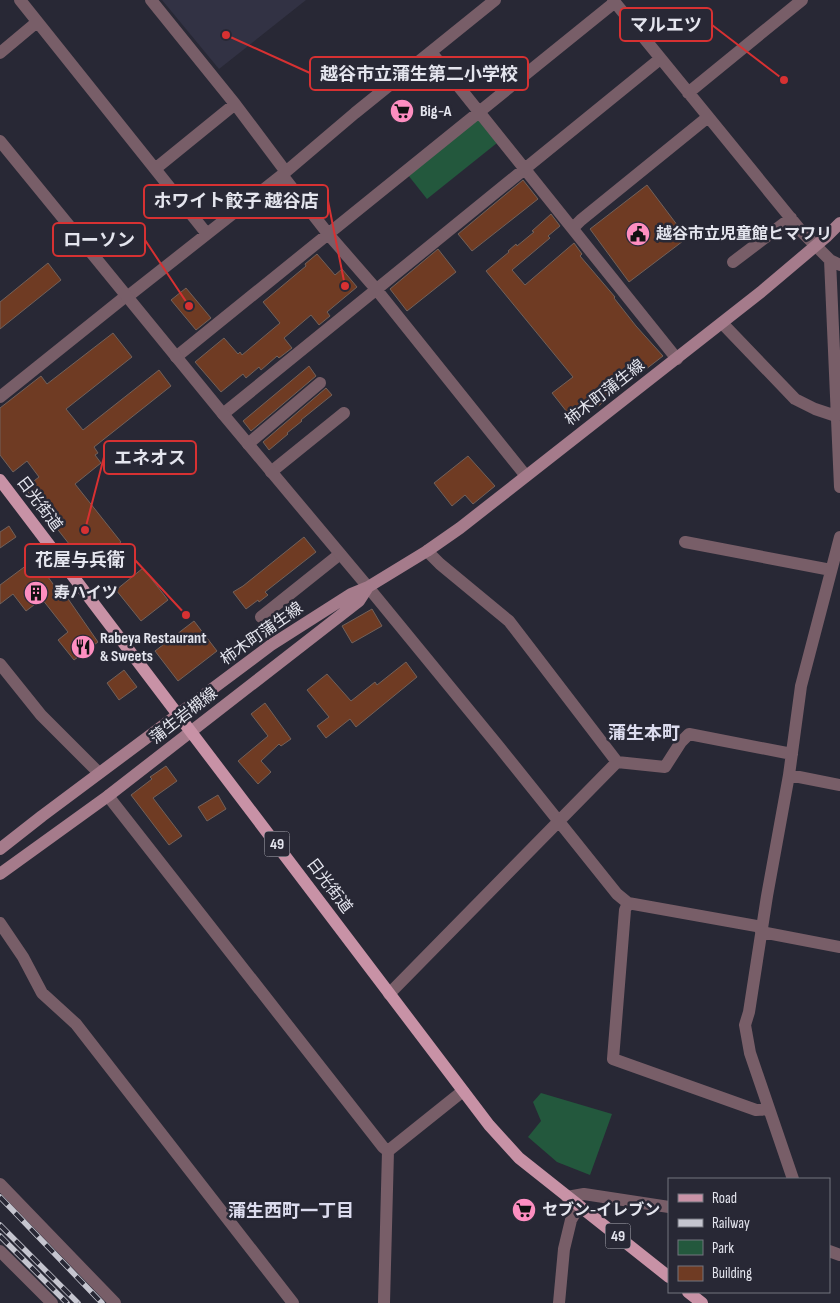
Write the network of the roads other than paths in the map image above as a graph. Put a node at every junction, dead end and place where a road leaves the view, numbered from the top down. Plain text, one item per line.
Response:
1 (20, 0) edge
2 (151, 0) edge
3 (495, 0) edge
4 (802, 0) edge
5 (614, 1) edge
6 (37, 22) junction
7 (431, 52) junction
8 (0, 53) edge
9 (660, 59) junction
10 (688, 93) junction
11 (235, 104) junction
12 (479, 113) junction
13 (708, 117) junction
14 (0, 141) edge
15 (154, 169) junction
16 (525, 169) junction
17 (284, 173) junction
18 (791, 218) junction
19 (840, 223) edge
20 (573, 228) junction
21 (207, 234) junction
22 (329, 235) junction
23 (816, 246) junction
24 (733, 262) dead end
25 (835, 262) edge
26 (376, 289) junction
27 (127, 297) junction
28 (722, 323) junction
29 (176, 357) junction
30 (677, 358) junction
31 (320, 383) dead end
32 (0, 398) edge
33 (344, 413) dead end
34 (223, 414) junction
35 (838, 419) edge
36 (248, 444) junction
37 (271, 472) junction
38 (526, 476) junction
39 (0, 480) edge
40 (840, 487) edge
41 (840, 537) edge
42 (686, 542) dead end
43 (427, 551) junction
44 (340, 554) junction
45 (835, 568) edge
46 (382, 578) joint
47 (368, 587) junction
48 (261, 617) dead end
49 (0, 664) edge
50 (178, 714) junction
51 (191, 732) junction
52 (792, 754) junction
53 (617, 762) junction
54 (99, 773) junction
55 (789, 775) junction
56 (840, 786) edge
57 (108, 796) junction
58 (558, 821) junction
59 (0, 849) edge
60 (0, 874) edge
61 (628, 903) junction
62 (0, 923) edge
63 (762, 930) junction
64 (840, 947) edge
65 (389, 994) junction
66 (463, 1091) junction
67 (769, 1109) junction
68 (388, 1151) junction
69 (794, 1178) edge
70 (0, 1184) edge
71 (566, 1197) junction
72 (579, 1206) junction
73 (668, 1207) edge
74 (0, 1251) edge
75 (668, 1276) edge
76 (690, 1293) edge
77 (701, 1300) edge
78 (52, 1303) edge
79 (115, 1303) edge
80 (294, 1303) edge
81 (384, 1303) edge
82 (559, 1303) edge

1 - 6 street
2 - 11 street
3 - 7 street
4 - 10 street
5 - 9 street
5 - 12 street
6 - 8 street
6 - 15 street
7 - 12 street
7 - 17 street
9 - 10 street
9 - 16 street
10 - 13 street
11 - 15 street
11 - 17 street
12 - 16 street
12 - 22 street
13 - 18 street
13 - 20 street
14 - 27 street
15 - 21 street
16 - 20 street
16 - 26 street
17 - 21 street
17 - 22 street
18 - 23 street
18 - 24 street
19 - 23 main road, 柿木町蒲生線
20 - 30 street
21 - 27 street
22 - 26 street
22 - 29 street
23 - 25 street
23 - 28 main road, 柿木町蒲生線
25 - 35 street
26 - 34 street
26 - 38 street
27 - 29 street
27 - 32 street
28 - 30 main road, 柿木町蒲生線
28 - 35 street
29 - 34 street
30 - 38 main road, 柿木町蒲生線
31 - 36 street
33 - 37 street
34 - 36 street
35 - 40 street
36 - 37 street
37 - 44 street
38 - 43 main road, 柿木町蒲生線
39 - 50 main road, 日光街道 / 49
41 - 45 street
42 - 45 street
43 - 46 main road, 柿木町蒲生線
43 - 53 street
44 - 47 street
44 - 48 street
45 - 52 street
46 - 47 main road, 蒲生岩槻線
47 - 50 main road, 柿木町蒲生線
47 - 51 main road, 蒲生岩槻線
47 - 58 street
49 - 54 street
50 - 51 main road, 日光街道 / 49
50 - 54 main road, 蒲生岩槻線
51 - 57 main road, 蒲生岩槻線
51 - 65 main road, 日光街道 / 49
52 - 53 street
52 - 55 street
53 - 58 street
54 - 59 main road, 蒲生岩槻線
55 - 56 street
55 - 63 street
57 - 60 main road, 蒲生岩槻線
57 - 68 street
58 - 61 street
58 - 65 street
61 - 63 street
61 - 67 street
62 - 80 street
63 - 64 street
63 - 67 street
65 - 66 main road, 日光街道 / 49
66 - 68 street
66 - 71 main road, 日光街道 / 49
67 - 69 street
68 - 81 street
70 - 79 street
71 - 72 main road, 日光街道 / 49
71 - 73 street
72 - 75 main road, 日光街道 / 49
72 - 82 street
74 - 78 street
76 - 77 main road

